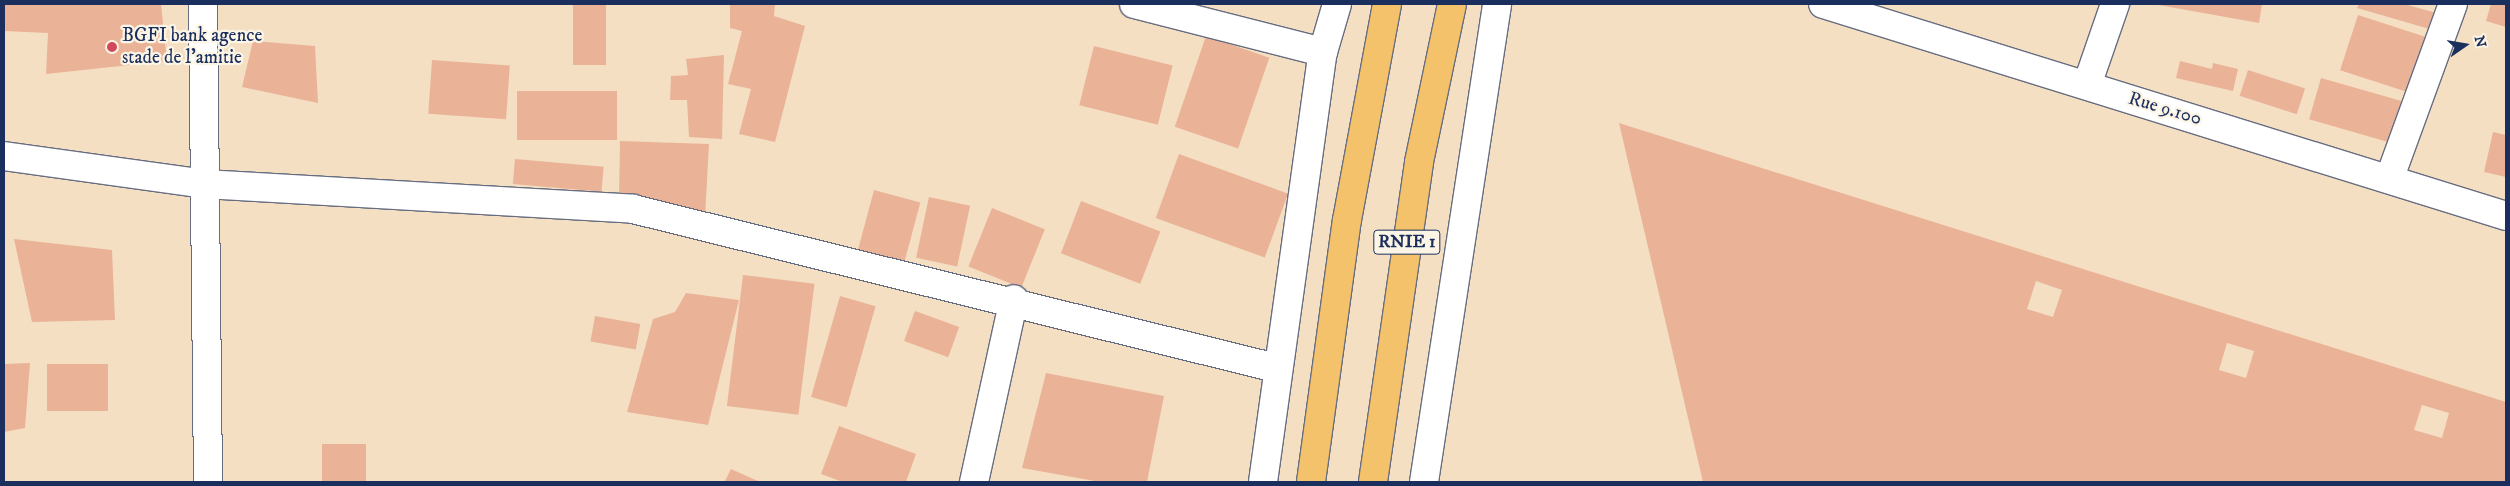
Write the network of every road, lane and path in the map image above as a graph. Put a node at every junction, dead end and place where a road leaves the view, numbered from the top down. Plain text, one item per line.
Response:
1 (203, 4) edge
2 (1134, 4) edge
3 (1337, 4) edge
4 (1386, 4) edge
5 (1452, 4) edge
6 (1496, 4) edge
7 (1822, 4) edge
8 (2115, 4) edge
9 (2454, 4) edge
10 (1323, 52) junction
11 (2087, 85) junction
12 (4, 156) edge
13 (2390, 177) junction
14 (205, 184) junction
15 (2506, 216) edge
16 (1014, 299) junction
17 (1276, 368) junction
18 (208, 482) edge
19 (974, 482) edge
20 (1263, 482) edge
21 (1311, 482) edge
22 (1373, 482) edge
23 (1424, 482) edge

1 - 14 street
2 - 10 street
3 - 10 street
4 - 21 highway, RNIE 1
5 - 22 highway, RNIE 1
6 - 23 street
7 - 11 street, Rue 9.100
8 - 11 street
9 - 13 street
10 - 17 street
11 - 13 street, Rue 9.100
12 - 14 street
13 - 15 street, Rue 9.100
14 - 16 street
14 - 18 street
16 - 17 street
16 - 19 street
17 - 20 street

